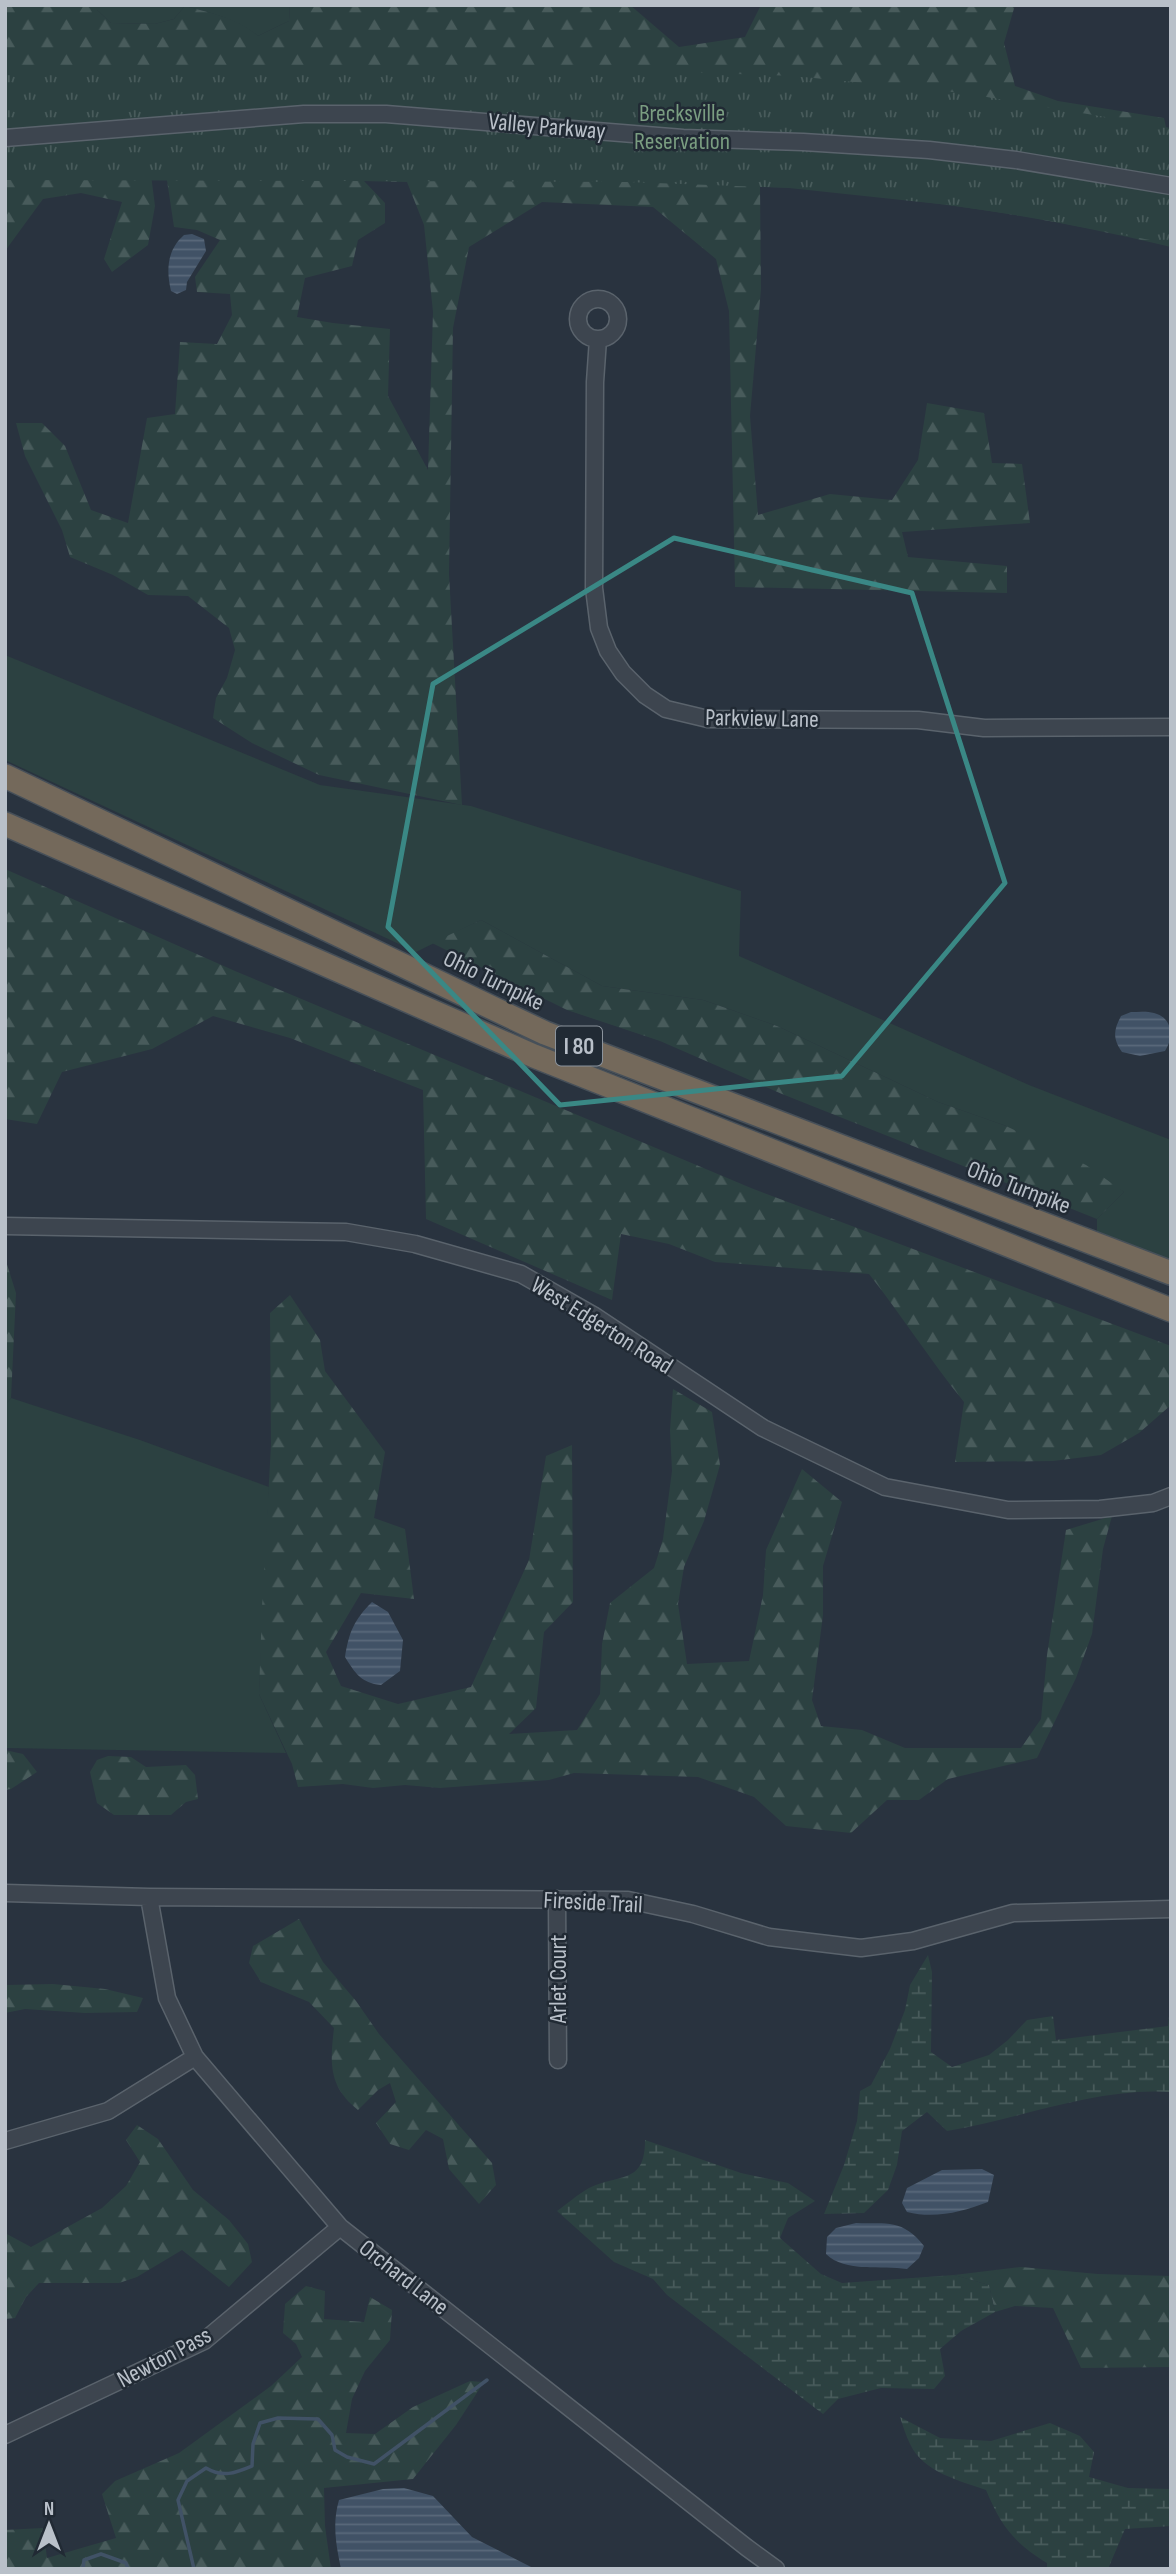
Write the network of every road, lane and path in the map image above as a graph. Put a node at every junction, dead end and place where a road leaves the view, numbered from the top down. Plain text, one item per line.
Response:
1 (5, 138) edge
2 (1171, 186) edge
3 (598, 339) dead end
4 (1171, 727) edge
5 (5, 776) edge
6 (5, 824) edge
7 (5, 1226) edge
8 (1171, 1273) edge
9 (1171, 1310) edge
10 (1171, 1496) edge
11 (5, 1893) edge
12 (149, 1897) junction
13 (557, 1899) junction
14 (1171, 1909) edge
15 (195, 2057) junction
16 (558, 2060) dead end
17 (5, 2141) edge
18 (340, 2227) junction
19 (5, 2435) edge
20 (776, 2569) edge

1 - 2 street, Valley Parkway
3 - 4 street, Parkview Lane
5 - 8 highway, Ohio Turnpike / I 80
6 - 9 highway, Ohio Turnpike / I 80
7 - 10 street, West Edgerton Road
11 - 12 street, Fireside Trail
12 - 13 street, Fireside Trail
12 - 15 street, Orchard Lane
13 - 14 street, Fireside Trail
13 - 16 street, Arlet Court
15 - 17 street
15 - 18 street, Orchard Lane
18 - 19 street, Newton Pass
18 - 20 street, Orchard Lane

